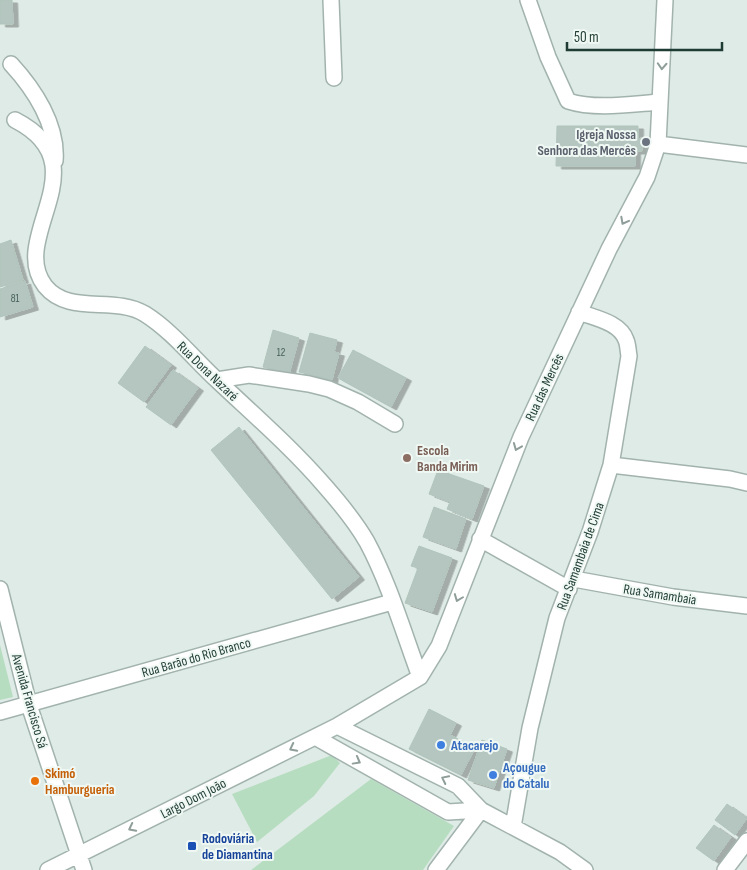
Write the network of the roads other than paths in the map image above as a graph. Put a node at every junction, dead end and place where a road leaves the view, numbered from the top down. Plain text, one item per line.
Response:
1 (331, 0) edge
2 (528, 0) edge
3 (665, 0) edge
4 (11, 64) dead end
5 (334, 78) dead end
6 (660, 102) junction
7 (15, 120) dead end
8 (658, 144) junction
9 (747, 154) edge
10 (54, 177) junction
11 (579, 312) junction
12 (217, 380) junction
13 (396, 424) dead end
14 (611, 465) junction
15 (747, 483) edge
16 (480, 539) junction
17 (571, 584) junction
18 (0, 588) edge
19 (392, 602) junction
20 (747, 606) edge
21 (420, 677) junction
22 (29, 705) junction
23 (0, 712) edge
24 (337, 726) junction
25 (315, 737) junction
26 (481, 810) junction
27 (513, 827) junction
28 (747, 841) edge
29 (79, 855) junction
30 (48, 870) edge
31 (84, 870) edge
32 (436, 870) edge
33 (585, 870) edge
34 (725, 870) edge

1 - 5 street
2 - 6 street
3 -> 6 street, Rua das Mercês
4 - 10 street
6 - 8 street, Rua das Mercês
7 - 10 street, Rua Dona Nazaré
8 - 9 street
8 -> 11 street, Rua das Mercês
10 - 12 street, Rua Dona Nazaré
11 - 14 street, Rua Samambaia de Cima
11 -> 16 street, Rua das Mercês
12 - 13 street
12 - 19 street, Rua Dona Nazaré
14 - 15 street
14 - 17 street, Rua Samambaia de Cima
16 - 17 street, Rua Samambaia
16 -> 21 street, Rua das Mercês
17 - 20 street, Rua Samambaia
17 - 27 street, Rua Samambaia de Cima
18 - 22 street, Avenida Francisco Sá
19 - 21 street, Rua Dona Nazaré
19 - 22 street, Rua Barão do Rio Branco
21 - 24 street, Rua das Mercês
22 - 23 street, Rua Barão do Rio Branco
22 - 29 street, Avenida Francisco Sá
24 - 25 street, Largo Dom João
26 -> 24 street
25 -> 26 street
25 -> 29 street, Largo Dom João
26 - 27 street
26 - 32 street
27 - 33 street
28 - 34 street
29 - 30 street, Largo Dom João
29 - 31 street, Avenida Francisco Sá

